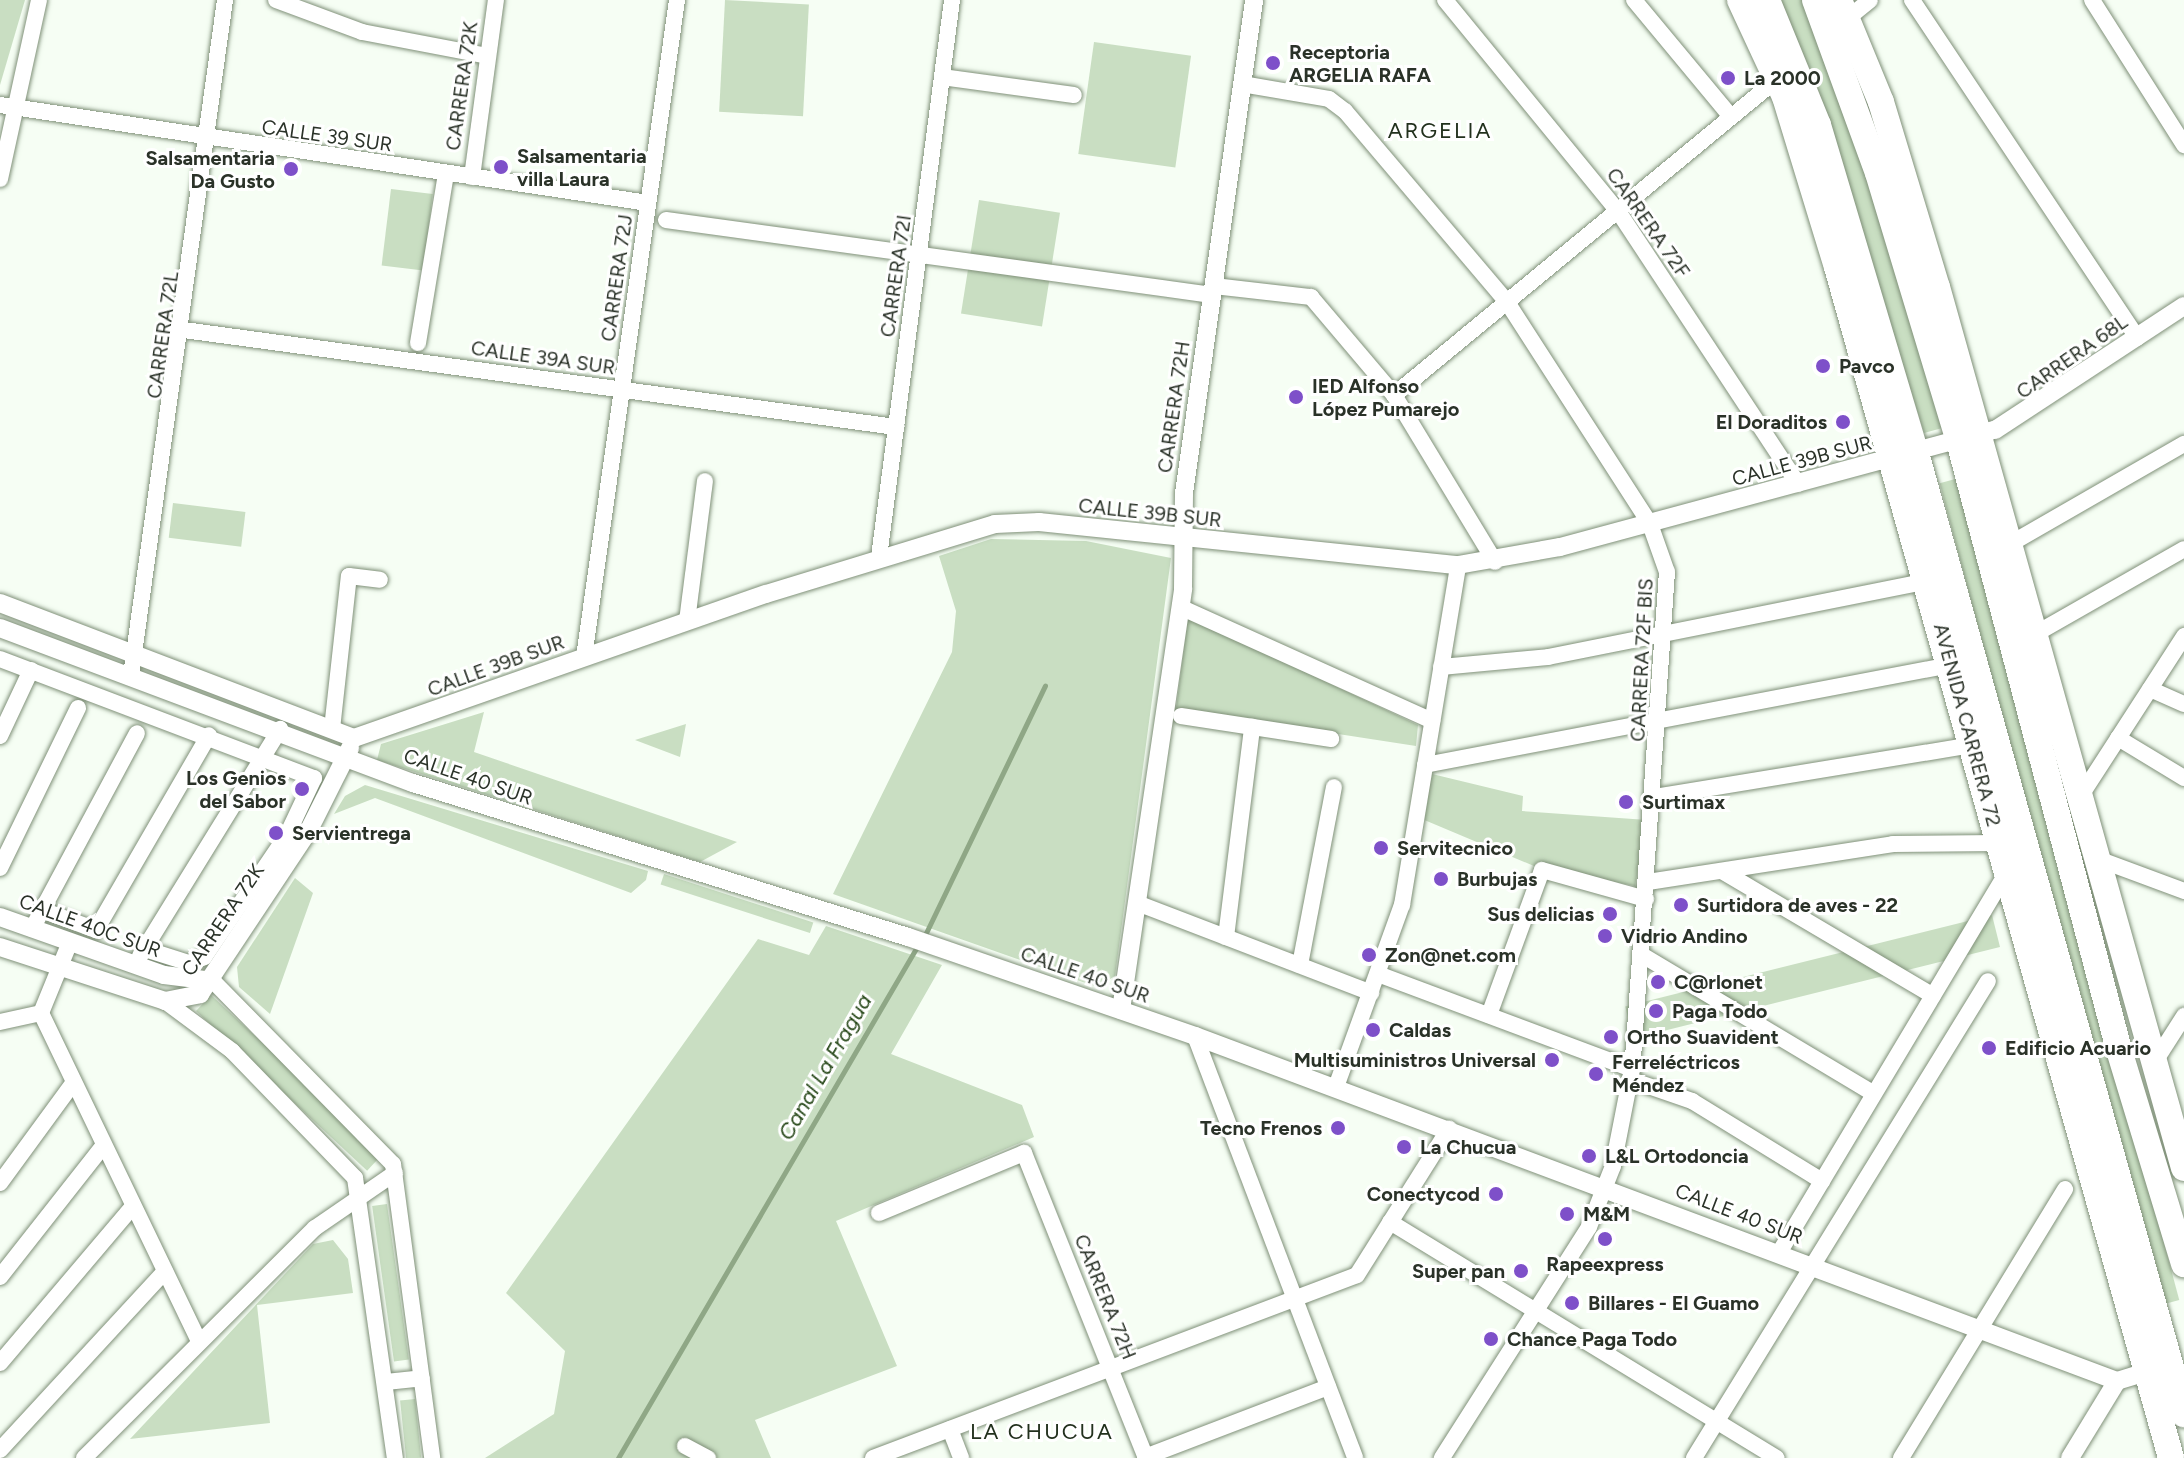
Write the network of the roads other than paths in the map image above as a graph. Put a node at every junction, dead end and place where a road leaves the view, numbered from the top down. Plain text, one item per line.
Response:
1 (39, 0) edge
2 (225, 0) edge
3 (276, 0) edge
4 (496, 0) edge
5 (677, 0) edge
6 (952, 0) edge
7 (1254, 0) edge
8 (1445, 0) edge
9 (1634, 0) edge
10 (1740, 0) edge
11 (1767, 0) edge
12 (1815, 0) edge
13 (1870, 0) edge
14 (1912, 0) edge
15 (2092, 0) edge
16 (1844, 9) edge
17 (488, 56) junction
18 (942, 77) junction
19 (1777, 79) junction
20 (1242, 84) junction
21 (1074, 95) dead end
22 (8, 107) edge
23 (1731, 117) junction
24 (209, 139) junction
25 (2184, 145) edge
26 (446, 173) junction
27 (472, 177) junction
28 (0, 179) edge
29 (648, 203) junction
30 (1618, 211) junction
31 (666, 220) dead end
32 (919, 255) junction
33 (1213, 290) junction
34 (1507, 302) junction
35 (2184, 306) edge
36 (184, 330) junction
37 (2137, 338) junction
38 (418, 343) dead end
39 (621, 389) junction
40 (1394, 395) junction
41 (896, 427) junction
42 (1969, 439) junction
43 (2184, 444) edge
44 (1905, 456) junction
45 (705, 481) dead end
46 (1798, 484) junction
47 (1650, 524) junction
48 (1186, 539) junction
49 (2010, 544) junction
50 (2184, 549) edge
51 (879, 557) junction
52 (1495, 562) junction
53 (1458, 565) junction
54 (380, 580) dead end
55 (1929, 581) junction
56 (0, 603) edge
57 (1180, 607) junction
58 (687, 621) junction
59 (0, 628) edge
60 (2037, 633) junction
61 (1668, 634) junction
62 (2184, 636) edge
63 (135, 652) junction
64 (584, 657) junction
65 (0, 659) edge
66 (1950, 665) junction
67 (1441, 667) junction
68 (31, 670) junction
69 (131, 675) junction
70 (2150, 689) junction
71 (2184, 704) edge
72 (78, 708) dead end
73 (332, 709) junction
74 (1181, 716) dead end
75 (1990, 716) junction
76 (1660, 720) junction
77 (1432, 721) junction
78 (314, 722) junction
79 (1252, 727) junction
80 (280, 729) junction
81 (332, 729) junction
82 (137, 733) dead end
83 (209, 735) junction
84 (0, 736) edge
85 (354, 738) junction
86 (2118, 738) junction
87 (1331, 739) dead end
88 (1973, 745) junction
89 (264, 755) junction
90 (347, 756) junction
91 (1425, 765) junction
92 (2184, 778) edge
93 (1334, 787) dead end
94 (1655, 797) junction
95 (2080, 797) junction
96 (1998, 843) junction
97 (2098, 859) junction
98 (0, 868) edge
99 (1722, 871) junction
100 (2006, 874) junction
101 (1647, 891) junction
102 (2184, 891) edge
103 (2109, 899) junction
104 (1137, 903) junction
105 (42, 910) junction
106 (0, 917) edge
107 (32, 929) junction
108 (221, 933) junction
109 (1226, 937) junction
110 (70, 942) junction
111 (237, 943) junction
112 (0, 947) edge
113 (1642, 955) junction
114 (140, 957) junction
115 (2096, 964) junction
116 (1300, 965) junction
117 (60, 966) junction
118 (1378, 974) junction
119 (213, 981) junction
120 (1988, 981) dead end
121 (1371, 993) junction
122 (1933, 996) junction
123 (165, 1001) junction
124 (1121, 1010) junction
125 (41, 1013) junction
126 (1489, 1015) junction
127 (2184, 1016) edge
128 (0, 1022) edge
129 (1195, 1036) junction
130 (2153, 1065) junction
131 (1631, 1074) junction
132 (74, 1082) junction
133 (1336, 1087) junction
134 (1874, 1094) junction
135 (1449, 1129) junction
136 (104, 1145) junction
137 (2183, 1159) edge
138 (395, 1173) junction
139 (1822, 1181) junction
140 (0, 1183) edge
141 (1606, 1188) junction
142 (2065, 1189) dead end
143 (361, 1195) junction
144 (133, 1206) junction
145 (879, 1213) dead end
146 (1390, 1222) junction
147 (1779, 1253) junction
148 (2184, 1264) edge
149 (1812, 1265) junction
150 (165, 1271) junction
151 (0, 1277) edge
152 (1294, 1299) junction
153 (1537, 1312) junction
154 (1980, 1328) junction
155 (199, 1342) junction
156 (0, 1363) edge
157 (1110, 1368) junction
158 (2147, 1372) junction
159 (422, 1378) junction
160 (2117, 1381) junction
161 (386, 1382) junction
162 (1328, 1387) junction
163 (2184, 1414) edge
164 (1716, 1421) junction
165 (950, 1429) junction
166 (685, 1446) dead end
167 (0, 1450) edge
168 (84, 1458) edge
169 (395, 1458) edge
170 (432, 1458) edge
171 (708, 1458) edge
172 (873, 1458) edge
173 (961, 1458) edge
174 (1145, 1458) edge
175 (1355, 1458) edge
176 (1442, 1458) edge
177 (1694, 1458) edge
178 (1777, 1458) edge
179 (1901, 1458) edge
180 (2070, 1458) edge
181 (2171, 1458) edge

1 - 22 street
2 - 24 street, CARRERA 72L
3 - 17 street
4 - 17 street, CARRERA 72K
5 - 29 street, CARRERA 72J
6 - 18 street, CARRERA 72I
7 - 20 street, CARRERA 72H
8 - 30 street, CARRERA 72F
9 - 23 street
10 - 19 highway, AVENIDA CARRERA 72
11 - 44 highway, AVENIDA CARRERA 72
12 - 42 highway
13 - 16 street
14 - 37 street
15 - 25 street
16 - 42 highway
17 - 27 street, CARRERA 72K
18 - 21 street
18 - 32 street, CARRERA 72I
19 - 23 street
19 - 44 highway, AVENIDA CARRERA 72
20 - 33 street, CARRERA 72H
20 - 34 street, CARRERA 72F BIS
22 - 24 street, CALLE 39 SUR
22 - 28 street
23 - 30 street
24 - 26 street, CALLE 39 SUR
24 - 36 street, CARRERA 72L
26 - 27 street, CALLE 39 SUR
26 - 38 street, CARRERA 72K
27 - 29 street, CALLE 39 SUR
29 - 39 street, CARRERA 72J
30 - 34 street
30 - 46 street, CARRERA 72F
31 - 32 street
32 - 33 street
32 - 41 street, CARRERA 72I
33 - 40 street
33 - 48 street, CARRERA 72H
34 - 40 street
34 - 47 street, CARRERA 72F BIS
35 - 37 street, CARRERA 68L
36 - 39 street, CALLE 39A SUR
36 - 63 street, CARRERA 72L
37 - 42 street, CARRERA 68L
39 - 41 street, CALLE 39A SUR
39 - 64 street, CARRERA 72J
40 - 52 street
41 - 51 street, CARRERA 72I
42 - 44 street, CALLE 39B SUR
42 - 49 highway
42 - 115 highway
43 - 49 street
44 - 46 street, CALLE 39B SUR
44 - 55 highway, AVENIDA CARRERA 72
44 - 75 highway, AVENIDA CARRERA 72
45 - 58 street
46 - 47 street, CALLE 39B SUR
47 - 52 street, CALLE 39B SUR
47 - 61 street, CARRERA 72F BIS
48 - 51 street, CALLE 39B SUR
48 - 53 street, CALLE 39B SUR
48 - 57 street, CARRERA 72H
49 - 60 highway
50 - 60 street
51 - 58 street, CALLE 39B SUR
52 - 53 street, CALLE 39B SUR
53 - 67 street
54 - 73 street
55 - 61 street
55 - 66 highway, AVENIDA CARRERA 72
56 - 63 street
57 - 77 street
57 - 104 street, CARRERA 72H
58 - 64 street, CALLE 39B SUR
59 - 69 street, CALLE 40 SUR
60 - 95 highway
61 - 67 street
61 - 76 street, CARRERA 72F BIS
62 - 70 street
63 - 69 street, CARRERA 72L
63 - 78 street
64 - 85 street, CALLE 39B SUR
65 - 68 street
66 - 75 highway
66 - 76 street
66 - 88 highway, AVENIDA CARRERA 72
67 - 77 street
68 - 83 street
68 - 84 street
69 - 80 street, CALLE 40 SUR
70 - 71 street
70 - 86 street
72 - 98 street
73 - 78 street
73 - 81 street
74 - 79 street
75 - 163 highway, AVENIDA CARRERA 72
76 - 91 street
76 - 94 street, CARRERA 72F BIS
77 - 91 street
78 - 81 street
79 - 87 street
79 - 109 street
80 - 89 street
80 - 90 street, CALLE 40 SUR
81 - 85 street
82 - 105 street
83 - 89 street
83 - 105 street, CALLE 40C SUR
85 - 90 street
86 - 92 street
86 - 95 street
88 - 94 street
88 - 96 highway, AVENIDA CARRERA 72
89 - 108 street, CARRERA 72K
89 - 114 street
90 - 111 street, CARRERA 72K
90 - 124 street, CALLE 40 SUR
91 - 118 street
93 - 116 street
94 - 101 street, CARRERA 72F BIS
95 - 97 highway
96 - 99 street
96 - 100 highway, AVENIDA CARRERA 72
97 - 102 street
97 - 103 highway
99 - 101 street
99 - 122 street
100 - 122 street
100 - 158 highway, AVENIDA CARRERA 72
101 - 113 street, CARRERA 72F BIS
101 - 126 street
103 - 115 highway
103 - 130 highway
104 - 109 street
104 - 124 street, CARRERA 72H
105 - 107 street
106 - 107 street, CALLE 40C SUR
107 - 110 street, CALLE 40C SUR
108 - 111 street
108 - 114 street, CARRERA 72K
109 - 116 street
110 - 114 street, CALLE 40C SUR
110 - 117 street
111 - 119 street, CARRERA 72K
112 - 117 street
113 - 131 street, CARRERA 72F BIS
113 - 134 street
114 - 119 street, CALLE 40C SUR
115 - 148 highway
116 - 121 street
117 - 123 street
117 - 125 street
118 - 121 street
118 - 126 street
119 - 123 street, CARRERA 72K
119 - 138 street
120 - 149 street
121 - 133 street
122 - 134 street
123 - 143 street
124 - 129 street, CALLE 40 SUR
125 - 128 street
125 - 132 street
126 - 131 street
127 - 130 street
129 - 133 street, CALLE 40 SUR
129 - 152 street
130 - 137 highway
131 - 139 street
131 - 141 street, CARRERA 72F BIS
132 - 136 street
132 - 140 street
133 - 135 street, CALLE 40 SUR
134 - 139 street
135 - 141 street, CALLE 40 SUR
135 - 146 street
136 - 144 street
136 - 151 street
138 - 143 street
138 - 159 street
139 - 147 street
141 - 147 street, CALLE 40 SUR
141 - 153 street, CARRERA 72F BIS
142 - 154 street
143 - 155 street
143 - 161 street
144 - 150 street
144 - 156 street
145 - 157 street, CARRERA 72H
146 - 152 street
146 - 153 street
147 - 149 street, CALLE 40 SUR
149 - 154 street, CALLE 40 SUR
149 - 164 street
150 - 155 street
150 - 167 street
152 - 157 street
152 - 162 street
153 - 164 street
153 - 176 street, CARRERA 72F BIS
154 - 160 street, CALLE 40 SUR
154 - 179 street
155 - 168 street
157 - 165 street
157 - 174 street, CARRERA 72H
158 - 160 street
158 - 181 highway, AVENIDA CARRERA 72
159 - 161 street
159 - 170 street
160 - 180 street
161 - 169 street
162 - 174 street
162 - 175 street
164 - 177 street
164 - 178 street
165 - 172 street
165 - 173 street
166 - 171 street

